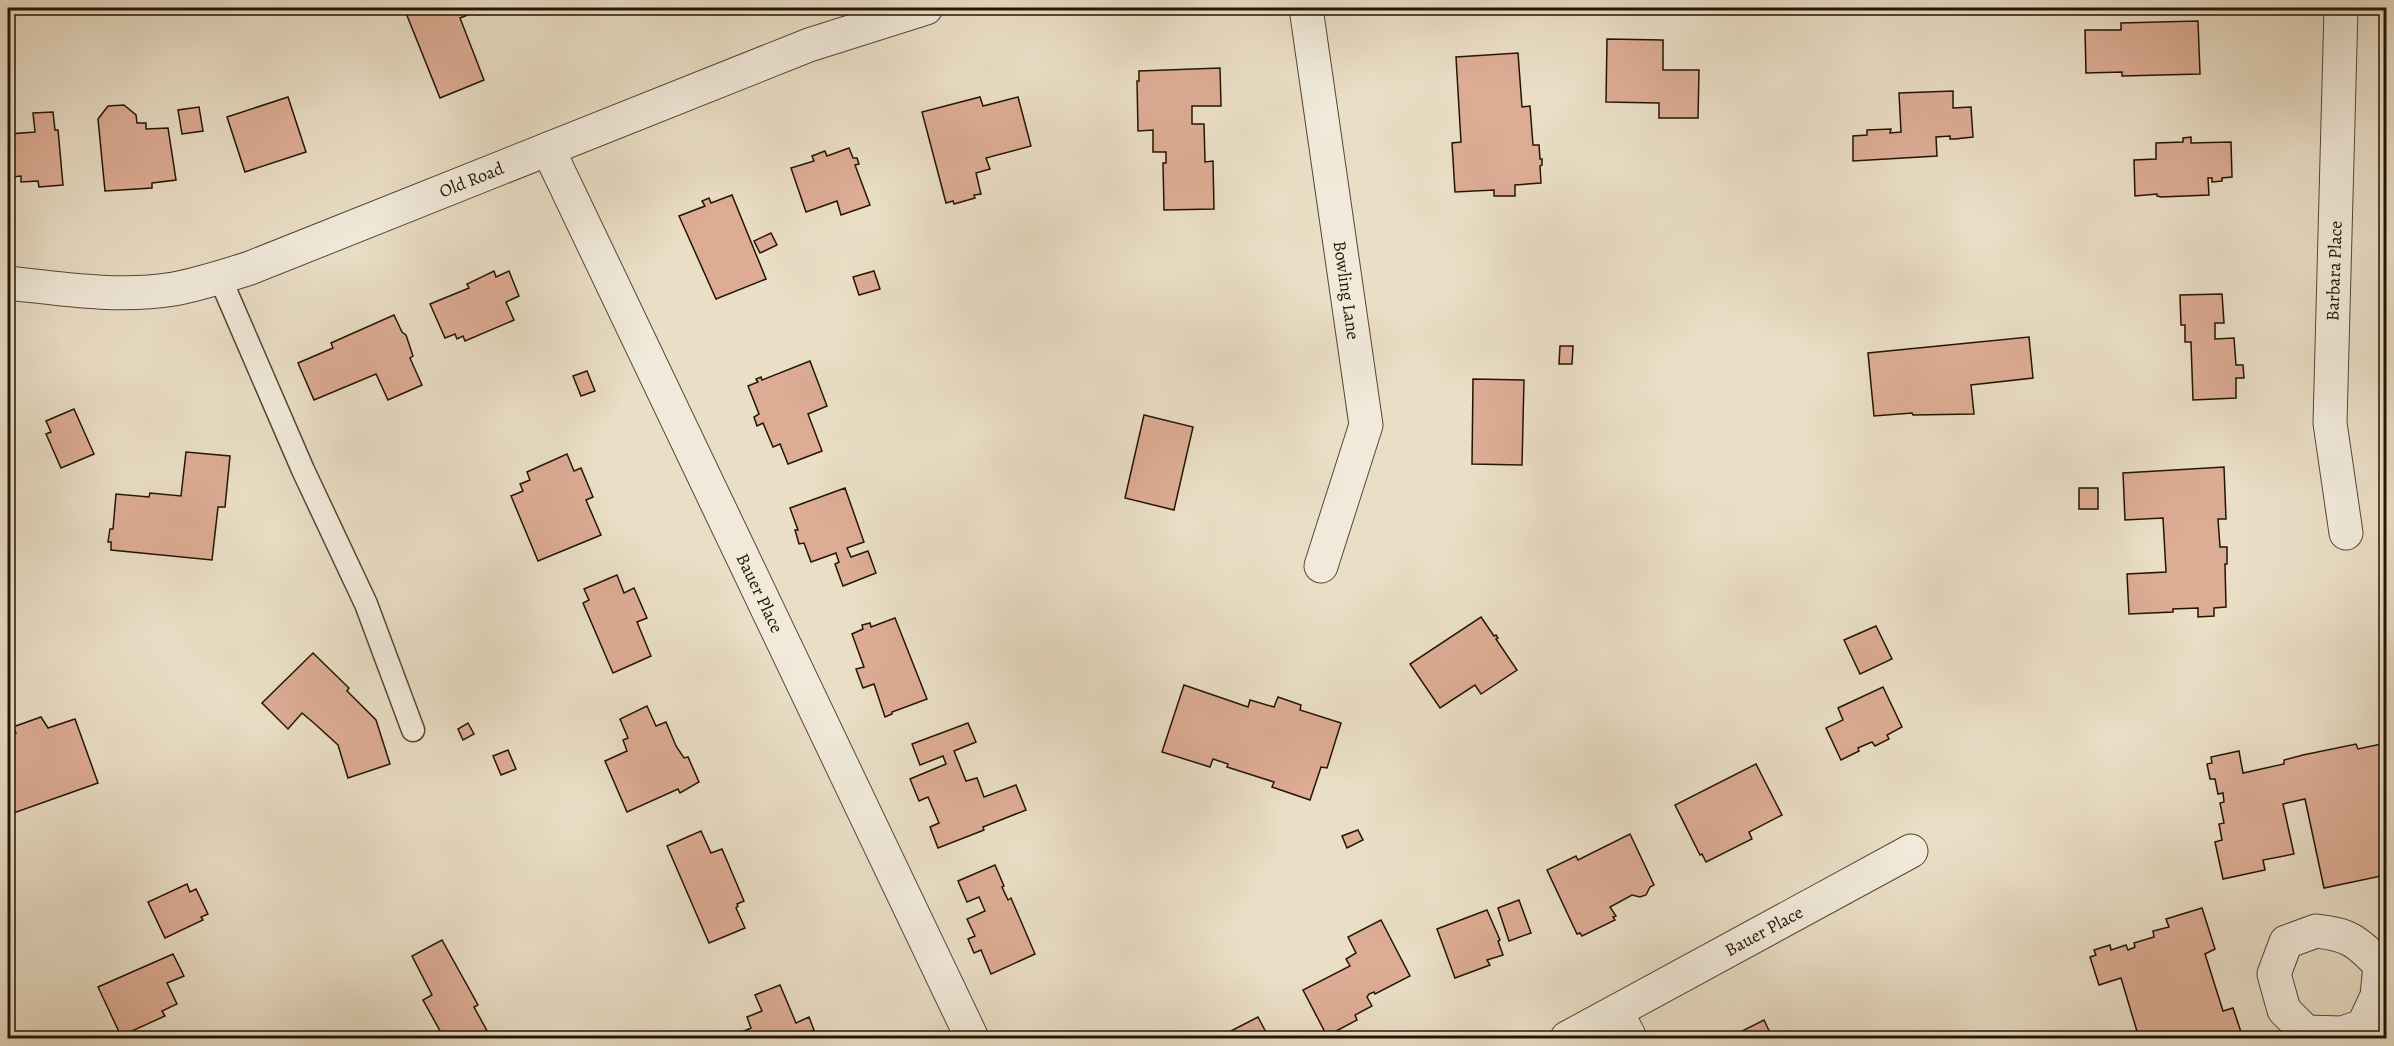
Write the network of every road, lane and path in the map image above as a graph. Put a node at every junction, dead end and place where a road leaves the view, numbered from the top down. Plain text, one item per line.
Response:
1 (926, 8) edge
2 (1306, 8) edge
3 (2342, 8) edge
4 (548, 149) junction
5 (220, 278) junction
6 (8, 283) edge
7 (2346, 533) dead end
8 (1320, 566) dead end
9 (412, 730) dead end
10 (1911, 851) dead end
11 (2383, 964) edge
12 (1623, 1025) edge
13 (2351, 1034) edge
14 (972, 1038) edge
15 (1567, 1038) edge

1 - 4 street, Old Road
2 - 8 street, Bowling Lane
3 - 7 street, Barbara Place
4 - 5 street, Old Road
4 - 14 street, Bauer Place
5 - 6 street, Old Road
5 - 9 lane
10 - 12 street, Bauer Place
11 - 13 street
11 - 13 street
12 - 15 street, Bauer Place

